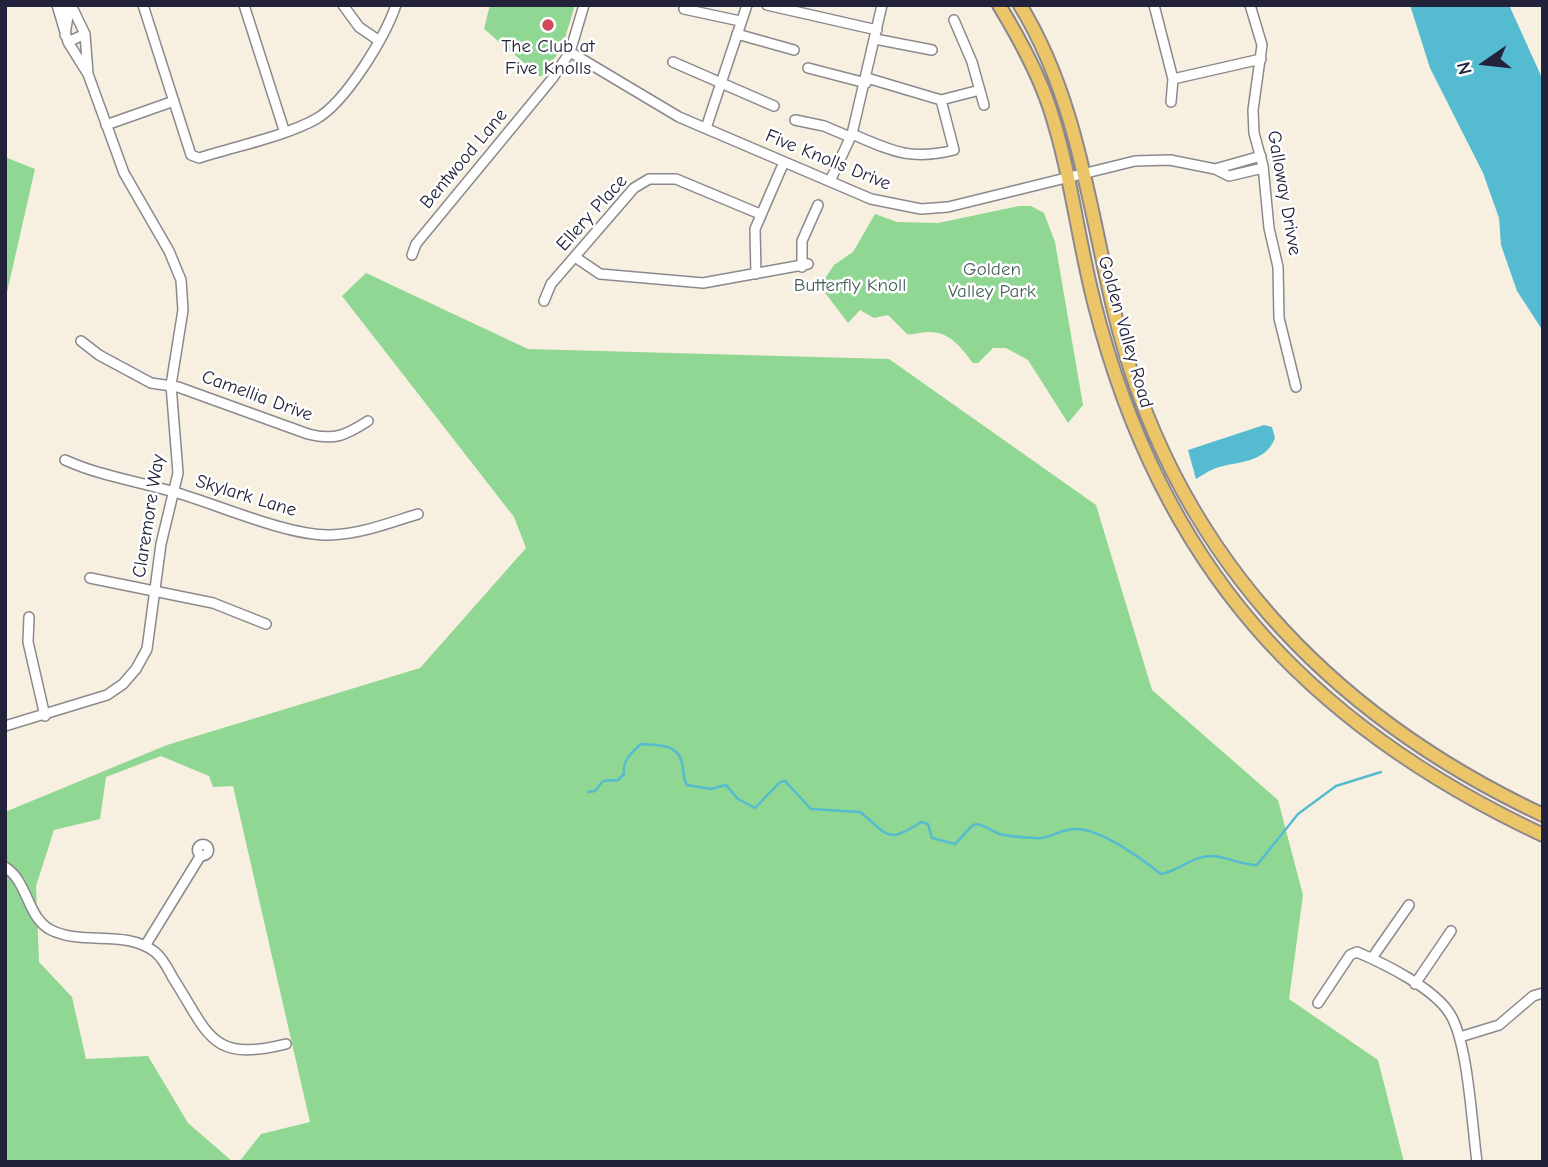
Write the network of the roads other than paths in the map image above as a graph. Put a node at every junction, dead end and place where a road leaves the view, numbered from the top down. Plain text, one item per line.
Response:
1 (58, 5) edge
2 (71, 5) edge
3 (143, 5) edge
4 (244, 5) edge
5 (343, 5) edge
6 (396, 5) edge
7 (584, 5) edge
8 (747, 5) edge
9 (767, 5) edge
10 (883, 5) edge
11 (999, 5) edge
12 (1020, 5) edge
13 (1154, 5) edge
14 (1250, 5) edge
15 (684, 9) dead end
16 (954, 20) dead end
17 (740, 21) junction
18 (85, 34) junction
19 (737, 34) junction
20 (876, 35) junction
21 (67, 38) junction
22 (377, 40) junction
23 (794, 50) dead end
24 (932, 50) dead end
25 (570, 52) junction
26 (1261, 59) junction
27 (673, 62) dead end
28 (808, 68) dead end
29 (89, 74) junction
30 (1174, 79) junction
31 (866, 80) junction
32 (723, 84) junction
33 (980, 90) junction
34 (941, 100) junction
35 (174, 101) junction
36 (1171, 102) dead end
37 (984, 104) dead end
38 (774, 106) dead end
39 (795, 120) dead end
40 (106, 125) junction
41 (706, 128) junction
42 (284, 130) junction
43 (851, 135) junction
44 (1261, 156) junction
45 (784, 162) junction
46 (1263, 168) junction
47 (1215, 169) junction
48 (1083, 173) junction
49 (1067, 178) junction
50 (830, 181) junction
51 (818, 205) dead end
52 (760, 214) junction
53 (412, 255) dead end
54 (576, 257) junction
55 (756, 274) junction
56 (544, 301) dead end
57 (81, 341) dead end
58 (171, 385) junction
59 (1296, 387) dead end
60 (368, 421) dead end
61 (65, 460) dead end
62 (172, 491) junction
63 (418, 514) dead end
64 (90, 578) dead end
65 (155, 590) junction
66 (29, 617) dead end
67 (266, 624) dead end
68 (45, 716) junction
69 (5, 726) edge
70 (1543, 815) edge
71 (1516, 822) junction
72 (1543, 826) edge
73 (1543, 835) edge
74 (201, 855) dead end
75 (5, 867) edge
76 (1409, 905) dead end
77 (1451, 931) dead end
78 (145, 946) junction
79 (1372, 958) junction
80 (1415, 984) junction
81 (1543, 993) edge
82 (1318, 1003) dead end
83 (1460, 1037) junction
84 (286, 1044) dead end
85 (1477, 1162) edge

1 - 21 street, Claremore Way
2 - 18 street, Claremore Way
3 - 35 street
4 - 42 street
5 - 22 street
6 - 22 street
7 - 25 street, Bentwood Lane
8 - 17 street
9 - 20 street
10 - 20 street
11 - 49 main road, Golden Valley Road
12 - 48 main road, Golden Valley Road
13 - 30 street
14 - 26 street, Galloway Drivve
15 - 17 street
16 - 33 street
17 - 19 street
18 - 21 street
18 - 29 street, Claremore Way
19 - 23 street
19 - 32 street
20 - 24 street
20 - 31 street
21 - 29 street, Claremore Way
22 - 42 street
25 - 41 street, Five Knolls Drive
25 - 53 street, Bentwood Lane
26 - 30 street
26 - 44 street, Galloway Drivve
27 - 32 street
28 - 31 street
29 - 40 street, Claremore Way
30 - 36 street
31 - 34 street
31 - 43 street
32 - 38 street
32 - 41 street
33 - 34 street
33 - 37 street
34 - 43 street
35 - 40 street
35 - 42 street
39 - 43 street
40 - 58 street, Claremore Way
41 - 45 street, Five Knolls Drive
43 - 50 street
44 - 46 street, Galloway Drivve
44 - 47 street
45 - 50 street, Five Knolls Drive
45 - 52 street
46 - 47 street, Five Knolls Drive
46 - 59 street, Galloway Drivve
47 - 48 street, Five Knolls Drive
48 - 49 street, Five Knolls Drive
48 - 70 main road, Golden Valley Road
49 - 50 street, Five Knolls Drive
49 - 71 main road, Golden Valley Road
51 - 55 street
52 - 54 street, Ellery Place
52 - 55 street
54 - 55 street
54 - 56 street, Ellery Place
57 - 58 street, Camellia Drive
58 - 60 street, Camellia Drive
58 - 62 street, Claremore Way
61 - 62 street, Skylark Lane
62 - 63 street, Skylark Lane
62 - 65 street, Claremore Way
64 - 65 street
65 - 67 street
65 - 68 street, Claremore Way
66 - 68 street
68 - 69 street, Claremore Way
71 - 72 main road
71 - 73 main road, Golden Valley Road
74 - 78 street
75 - 78 street
76 - 79 street
77 - 80 street
78 - 84 street
79 - 80 street
79 - 82 street
80 - 83 street
81 - 83 street
83 - 85 street

